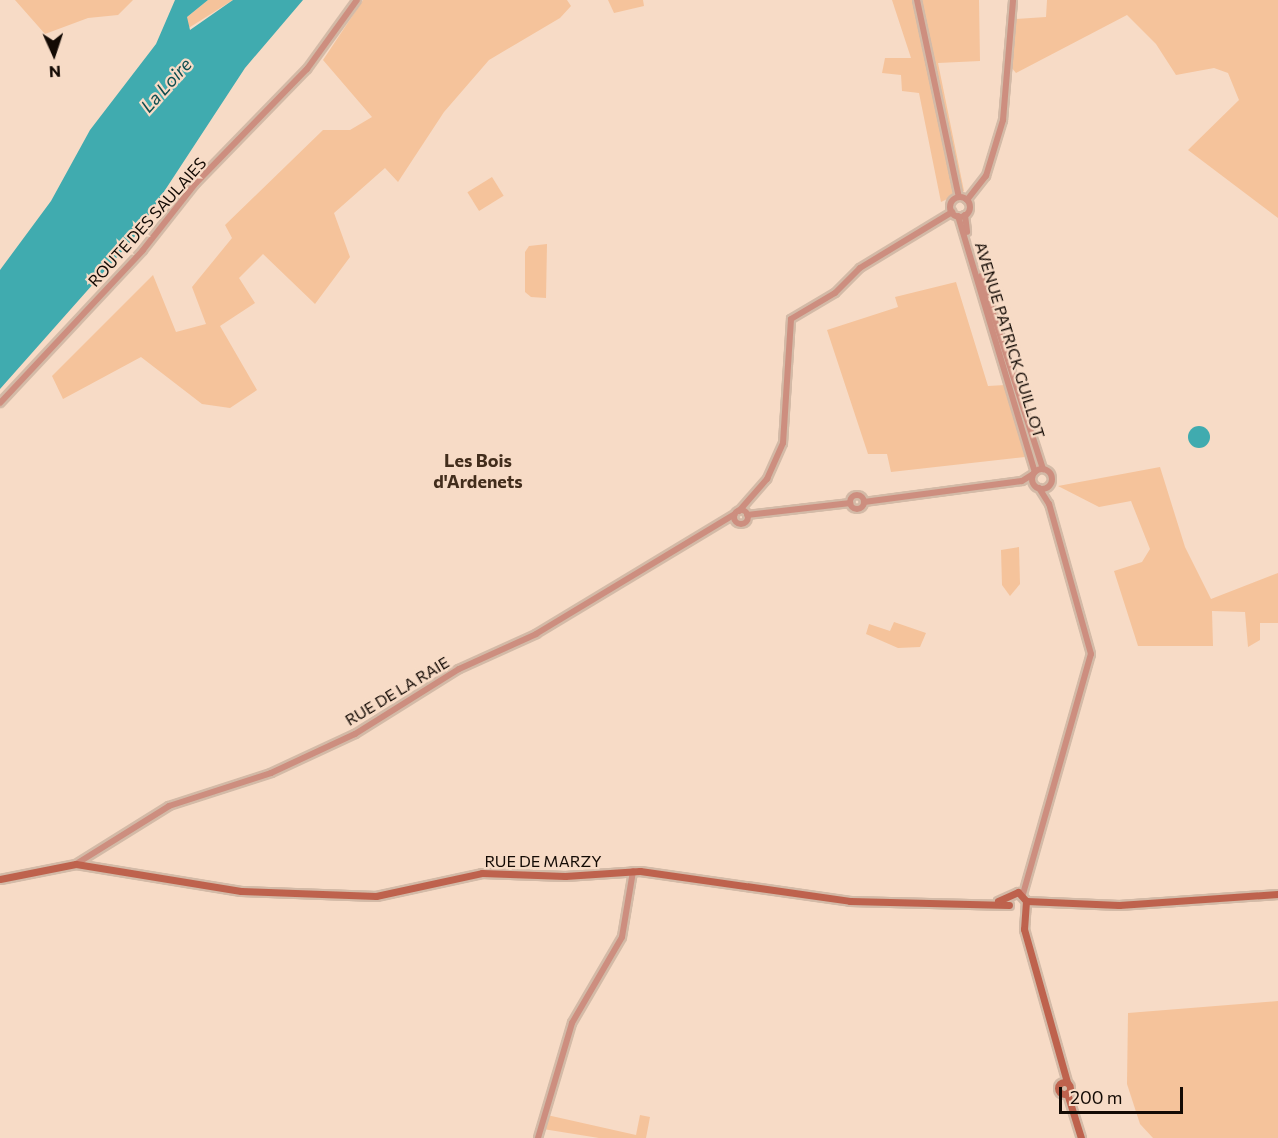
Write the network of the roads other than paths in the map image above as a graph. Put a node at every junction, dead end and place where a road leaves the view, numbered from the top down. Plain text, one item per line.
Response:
1 (357, 0) edge
2 (917, 0) edge
3 (1012, 0) edge
4 (956, 198) junction
5 (967, 200) junction
6 (952, 212) junction
7 (962, 216) junction
8 (0, 403) edge
9 (1043, 469) junction
10 (1034, 473) junction
11 (1022, 481) junction
12 (1050, 484) junction
13 (1037, 487) junction
14 (746, 503) junction
15 (1049, 504) junction
16 (741, 515) junction
17 (756, 515) junction
18 (76, 864) junction
19 (633, 871) junction
20 (0, 879) edge
21 (1278, 888) edge
22 (1278, 894) edge
23 (1259, 896) junction
24 (1017, 901) junction
25 (538, 1138) edge
26 (1081, 1138) edge

1 - 8 street, ROUTE DES SAULAIES
2 - 4 street
3 - 5 street
4 - 5 street
4 - 6 street
5 - 7 street
6 - 7 street
6 - 14 street
7 - 9 street, AVENUE PATRICK GUILLOT
7 - 10 street, AVENUE PATRICK GUILLOT
9 - 10 street
9 - 12 street, AVENUE PATRICK GUILLOT
10 - 11 street
10 - 13 street, AVENUE PATRICK GUILLOT
11 - 13 street
11 - 17 street, RUE DE LA RAIE
12 - 13 street
12 - 15 street
13 - 15 street, AVENUE PATRICK GUILLOT
14 - 16 street
14 - 17 street
15 - 24 street
16 - 17 street, RUE DE LA RAIE
16 - 18 street, RUE DE LA RAIE
18 - 19 main road, RUE DE MARZY
18 - 20 main road, RUE DE MARZY
19 - 24 main road, RUE DE MARZY
19 - 25 street
21 - 23 main road
22 - 23 main road, RUE DE MARZY
23 - 24 main road, RUE DE MARZY
24 - 26 main road

